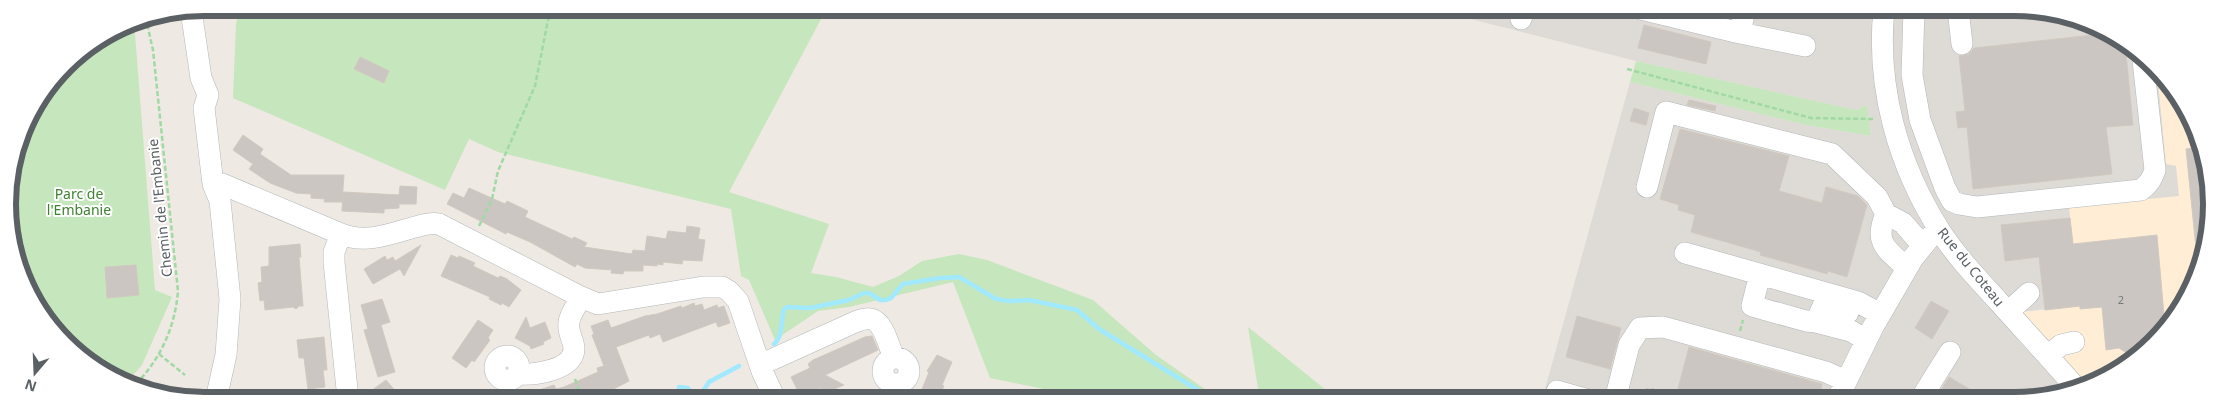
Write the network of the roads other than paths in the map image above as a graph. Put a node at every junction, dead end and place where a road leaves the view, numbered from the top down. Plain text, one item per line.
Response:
1 (1690, 16) edge
2 (1744, 16) edge
3 (1884, 16) edge
4 (1914, 16) edge
5 (1959, 16) edge
6 (192, 17) edge
7 (1740, 33) junction
8 (1962, 44) dead end
9 (1805, 46) dead end
10 (2144, 67) edge
11 (1920, 120) junction
12 (1893, 123) junction
13 (212, 184) junction
14 (1647, 187) dead end
15 (1886, 214) junction
16 (1940, 232) junction
17 (340, 234) junction
18 (1922, 246) junction
19 (1685, 253) dead end
20 (1907, 268) junction
21 (1760, 274) junction
22 (2029, 293) dead end
23 (581, 297) junction
24 (2008, 312) junction
25 (1873, 326) junction
26 (2074, 342) dead end
27 (1950, 352) dead end
28 (2048, 356) junction
29 (894, 358) dead end
30 (761, 368) junction
31 (517, 374) dead end
32 (2072, 383) edge
33 (1841, 390) edge
34 (1557, 391) dead end
35 (218, 392) edge
36 (347, 392) edge
37 (758, 392) edge
38 (772, 392) edge
39 (1561, 392) edge
40 (1617, 392) edge
41 (1925, 392) edge

1 - 7 street
2 - 7 street
3 - 12 street, Rue du Coteau
4 - 11 street
5 - 8 street
6 - 13 street
7 - 9 street
10 - 11 street
11 - 12 street
12 - 16 street, Rue du Coteau
13 - 17 street
13 - 35 street
14 - 15 street
15 - 18 street
15 - 20 street
16 - 18 street
16 - 24 street, Rue du Coteau
17 - 23 street
17 - 36 street
18 - 20 street
19 - 21 street
20 - 25 street
21 - 25 street
21 - 25 street
22 - 24 street
23 - 30 street
23 - 31 street
24 - 28 street, Rue du Coteau
25 - 33 street
26 - 28 street
27 - 41 street
28 - 32 street, Rue du Coteau
29 - 30 street
30 - 37 street
30 - 38 street
33 - 40 street
34 - 39 street

